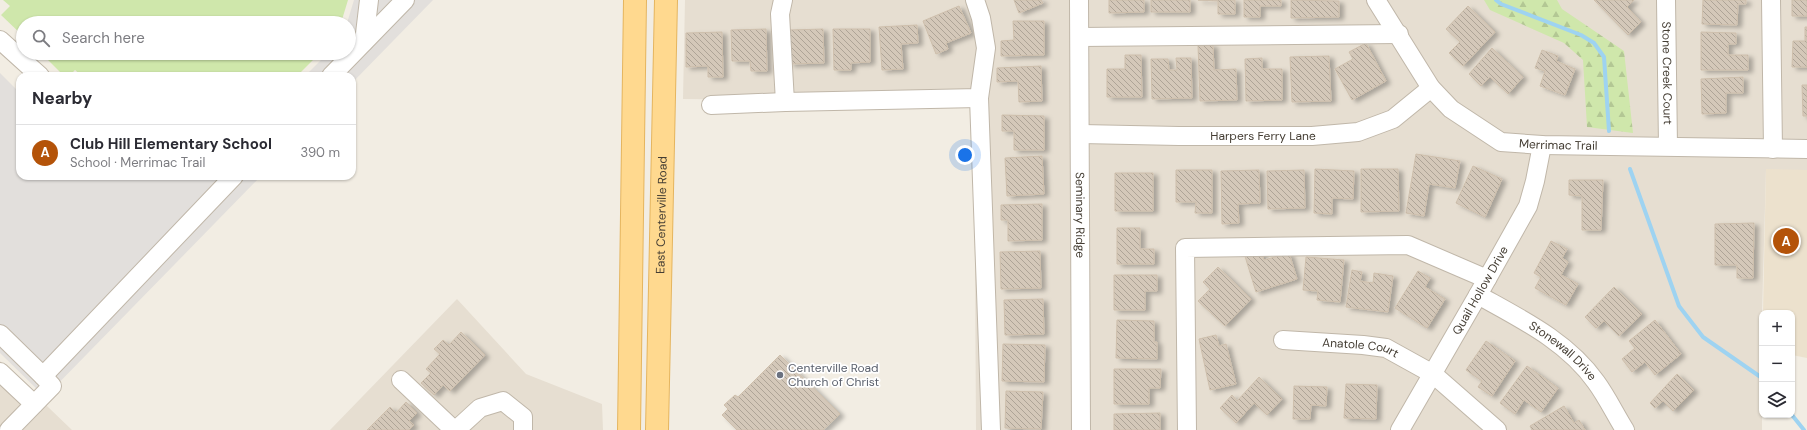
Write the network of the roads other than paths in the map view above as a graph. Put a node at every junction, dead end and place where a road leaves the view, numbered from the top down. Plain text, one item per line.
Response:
1 (369, 0) edge
2 (405, 0) edge
3 (635, 0) edge
4 (666, 0) edge
5 (784, 0) edge
6 (975, 0) edge
7 (1079, 0) edge
8 (1376, 0) edge
9 (1666, 0) edge
10 (1770, 0) edge
11 (1399, 34) junction
12 (1080, 37) junction
13 (0, 40) edge
14 (364, 42) junction
15 (356, 50) edge
16 (16, 54) edge
17 (22, 60) edge
18 (347, 60) edge
19 (36, 72) edge
20 (335, 72) edge
21 (1431, 88) junction
22 (979, 98) junction
23 (785, 102) junction
24 (712, 105) dead end
25 (1081, 134) junction
26 (1542, 144) junction
27 (1668, 146) junction
28 (1773, 149) junction
29 (1807, 149) edge
30 (230, 180) edge
31 (1487, 279) junction
32 (660, 291) junction
33 (631, 292) junction
34 (1478, 296) junction
35 (0, 334) edge
36 (1283, 340) dead end
37 (0, 372) edge
38 (1433, 374) junction
39 (43, 376) junction
40 (401, 380) dead end
41 (37, 402) junction
42 (463, 428) edge
43 (9, 430) edge
44 (523, 430) edge
45 (629, 430) edge
46 (657, 430) edge
47 (992, 430) edge
48 (1081, 430) edge
49 (1187, 430) edge
50 (1400, 430) edge
51 (1497, 430) edge
52 (1624, 430) edge

1 - 14 street
2 - 14 street
3 - 33 main road
4 - 32 main road, East Centerville Road
5 - 23 street
6 - 22 street
7 - 12 street, Seminary Ridge
8 - 11 street, Merrimac Trail
9 - 27 street, Stone Creek Court
10 - 28 street
11 - 12 street
11 - 21 street, Merrimac Trail
12 - 25 street, Seminary Ridge
13 - 16 street
14 - 15 street
17 - 19 street
18 - 20 street
21 - 25 street, Harpers Ferry Lane
21 - 26 street, Merrimac Trail
22 - 23 street
22 - 47 street
23 - 24 street
25 - 48 street, Seminary Ridge
26 - 27 street, Merrimac Trail
26 - 31 street, Quail Hollow Drive
27 - 28 street, Merrimac Trail
28 - 29 street, Merrimac Trail
30 - 39 street
31 - 34 street, Quail Hollow Drive
31 - 49 street
32 - 33 main road
32 - 46 main road, East Centerville Road
33 - 45 main road
34 - 38 street, Quail Hollow Drive
34 - 52 street, Stonewall Drive
35 - 39 street
36 - 38 street, Anatole Court
37 - 41 street
38 - 50 street, Quail Hollow Drive
38 - 51 street, Anatole Court
39 - 41 street
40 - 42 street
41 - 43 street
42 - 44 street

